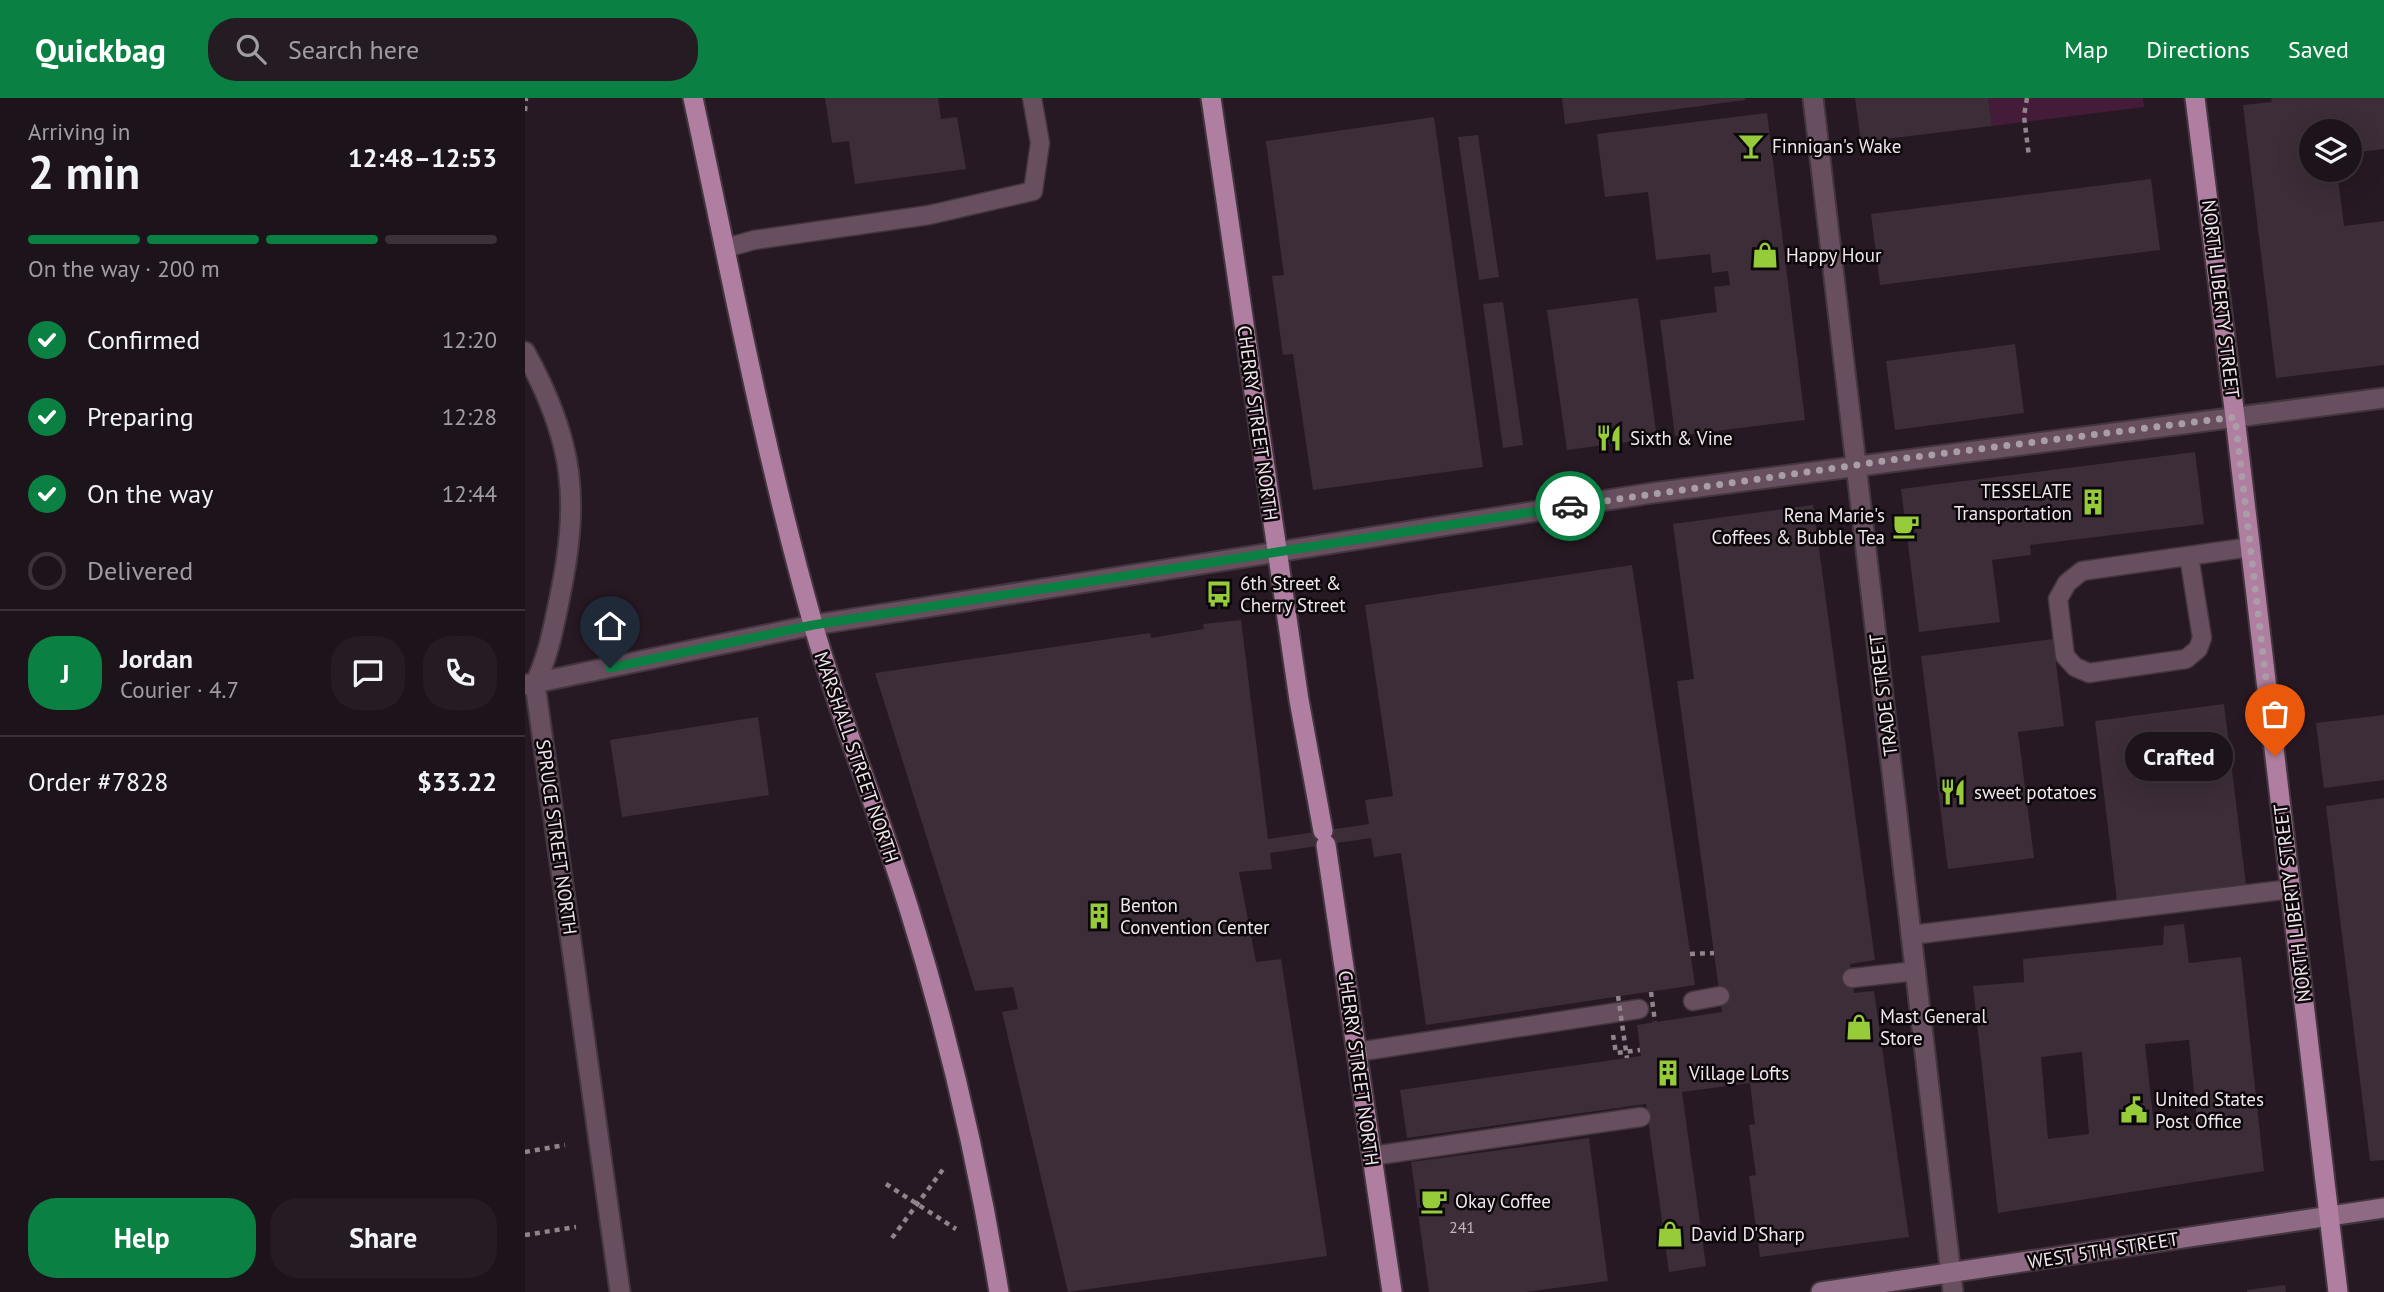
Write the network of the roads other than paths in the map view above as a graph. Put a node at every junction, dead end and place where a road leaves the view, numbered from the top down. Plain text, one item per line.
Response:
1 (693, 98) edge
2 (1032, 98) edge
3 (1210, 98) edge
4 (1813, 98) edge
5 (2195, 98) edge
6 (726, 248) junction
7 (525, 352) edge
8 (2384, 398) edge
9 (2235, 417) junction
10 (1857, 465) junction
11 (2251, 548) junction
12 (1277, 553) junction
13 (2189, 556) junction
14 (813, 625) junction
15 (530, 685) edge
16 (2291, 889) junction
17 (1911, 935) junction
18 (1916, 971) junction
19 (1852, 978) dead end
20 (1640, 1009) dead end
21 (1357, 1052) junction
22 (1641, 1117) dead end
23 (1372, 1156) junction
24 (2384, 1208) edge
25 (2329, 1216) junction
26 (1952, 1282) edge
27 (619, 1292) edge
28 (999, 1292) edge
29 (1392, 1292) edge
30 (1821, 1292) edge
31 (2338, 1292) edge

1 - 6 main road, MARSHALL STREET NORTH
2 - 6 lane
3 - 12 main road, CHERRY STREET NORTH
4 - 10 street, TRADE STREET
5 - 9 main road, NORTH LIBERTY STREET
6 - 14 main road, MARSHALL STREET NORTH
7 - 15 street
8 - 9 street
9 - 10 street
9 - 11 main road, NORTH LIBERTY STREET
10 - 12 street
10 - 17 street, TRADE STREET
11 - 13 lane
11 - 16 main road, NORTH LIBERTY STREET
12 - 14 street
12 - 21 main road, CHERRY STREET NORTH
13 - 13 lane
14 - 15 street
14 - 28 main road, MARSHALL STREET NORTH
15 - 27 street, SPRUCE STREET NORTH
16 - 17 lane
16 - 25 main road, NORTH LIBERTY STREET
17 - 18 street, TRADE STREET
18 - 19 lane
18 - 26 street, TRADE STREET
20 - 21 lane
21 - 23 main road, CHERRY STREET NORTH
22 - 23 lane
23 - 29 main road, CHERRY STREET NORTH
24 - 25 main road, WEST 5TH STREET
25 - 26 main road, WEST 5TH STREET
25 - 31 main road, NORTH LIBERTY STREET
26 - 30 main road, WEST 5TH STREET

